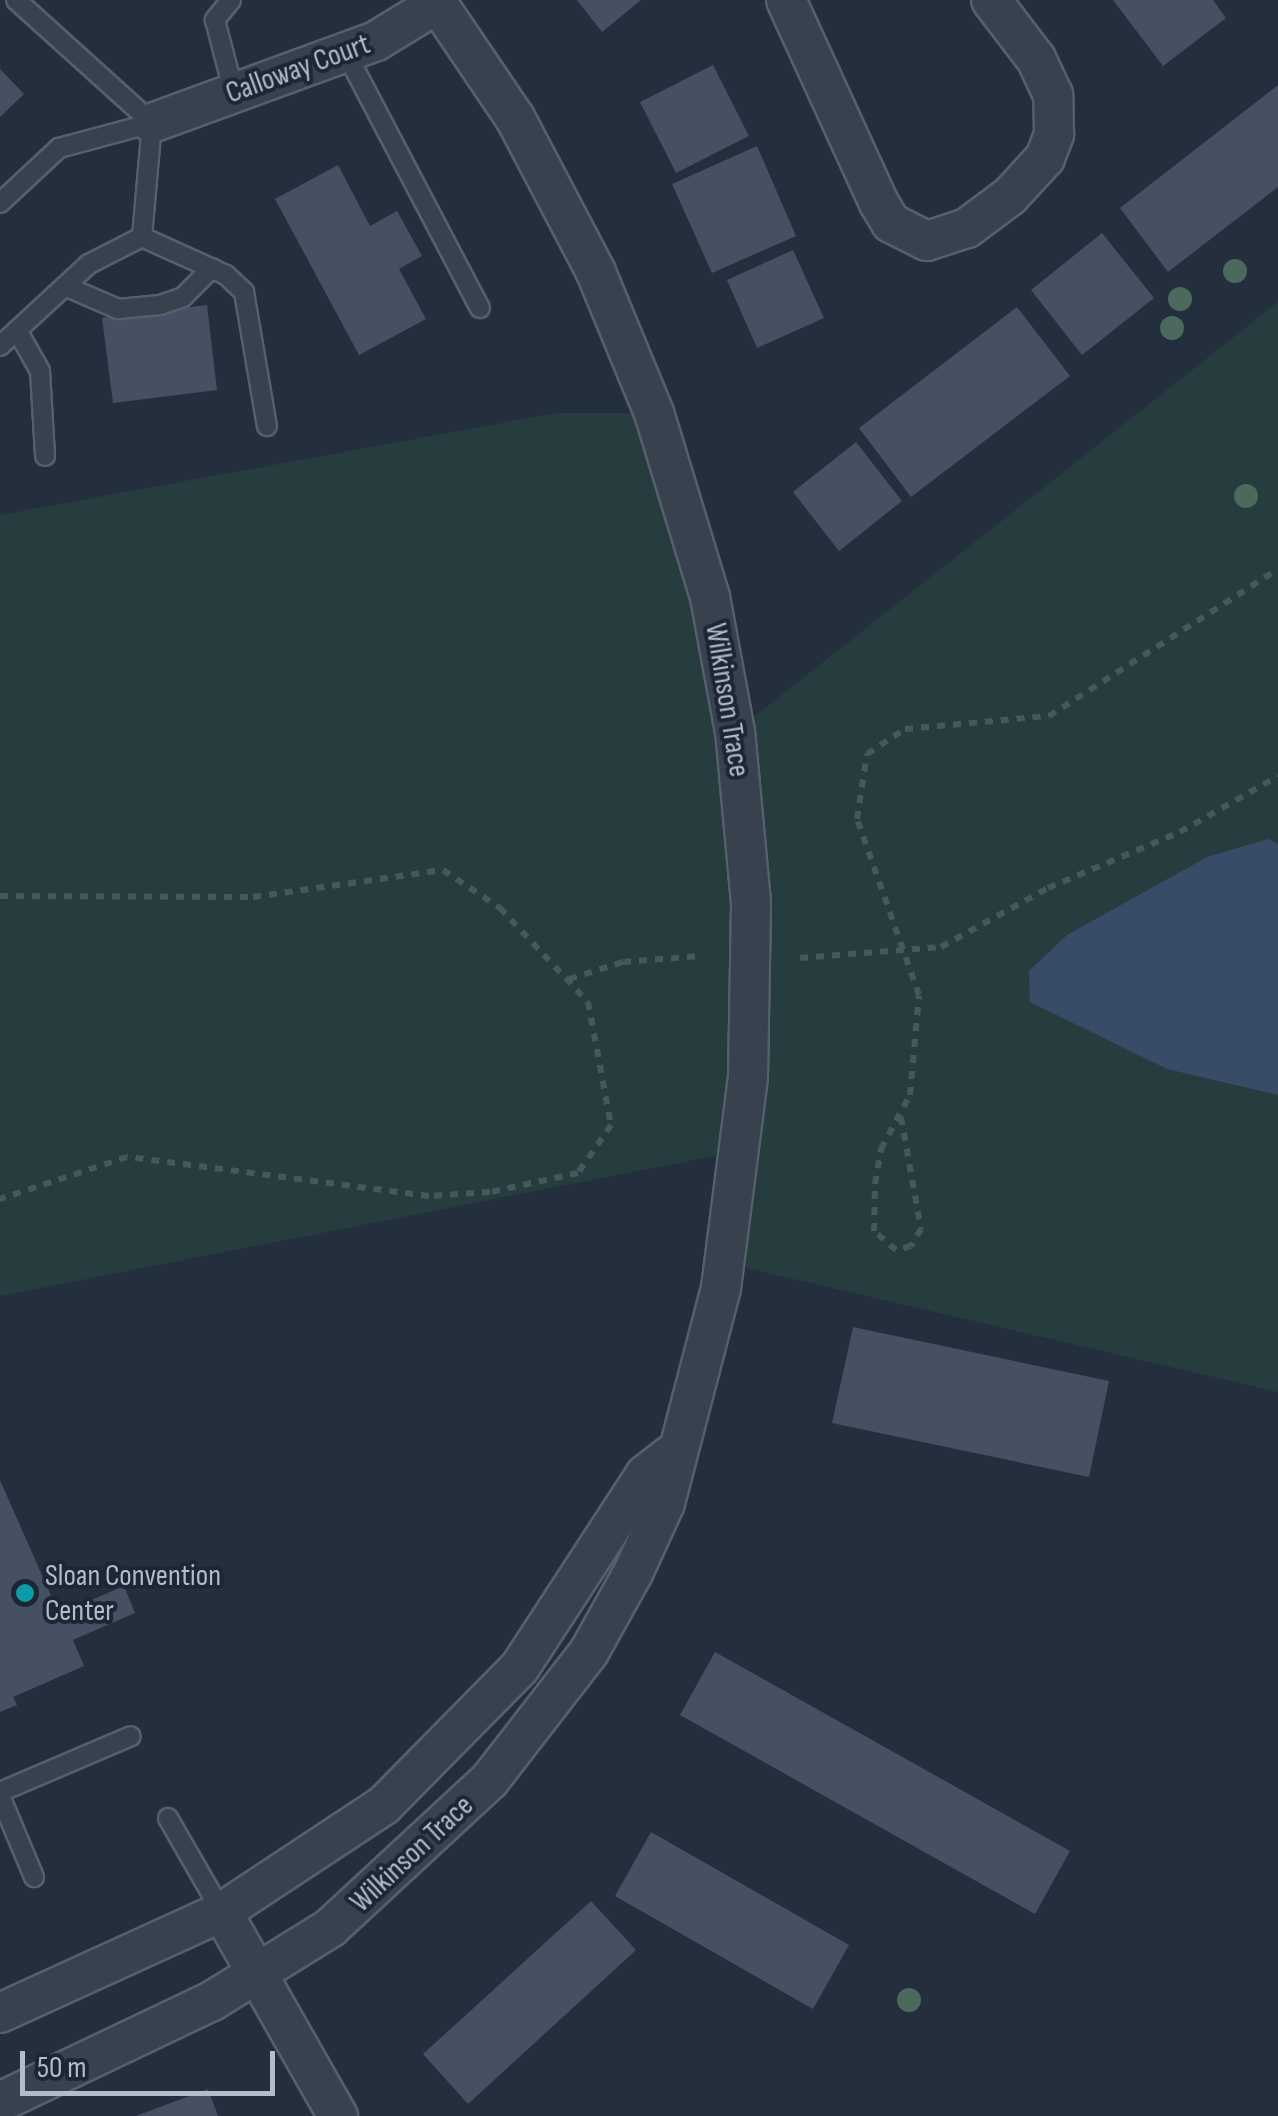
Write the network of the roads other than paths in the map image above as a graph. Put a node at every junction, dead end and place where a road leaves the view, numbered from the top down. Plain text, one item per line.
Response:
1 (16, 0) edge
2 (231, 0) edge
3 (786, 0) edge
4 (991, 0) edge
5 (436, 2) edge
6 (346, 53) junction
7 (234, 93) junction
8 (152, 123) junction
9 (0, 203) edge
10 (142, 237) junction
11 (212, 268) junction
12 (65, 286) junction
13 (480, 308) dead end
14 (17, 330) junction
15 (0, 346) edge
16 (267, 426) dead end
17 (46, 456) dead end
18 (671, 1455) junction
19 (131, 1736) dead end
20 (0, 1794) edge
21 (168, 1818) dead end
22 (34, 1878) dead end
23 (222, 1912) junction
24 (256, 1976) junction
25 (0, 2013) edge
26 (0, 2102) edge
27 (338, 2116) edge

1 - 8 lane
2 - 7 lane
3 - 4 street
5 - 6 street, Calloway Court
5 - 18 street, Wilkinson Trace
6 - 7 street, Calloway Court
6 - 13 lane
7 - 8 street, Calloway Court
8 - 9 lane
8 - 10 lane
10 - 11 lane
10 - 12 lane
11 - 12 lane
11 - 16 lane
12 - 14 lane
14 - 15 lane
14 - 17 lane
18 - 23 street, Wilkinson Trace
18 - 24 street, Wilkinson Trace
19 - 20 lane
20 - 22 lane
21 - 23 lane
23 - 24 street
23 - 25 street, Wilkinson Trace
24 - 26 street, Wilkinson Trace
24 - 27 street

